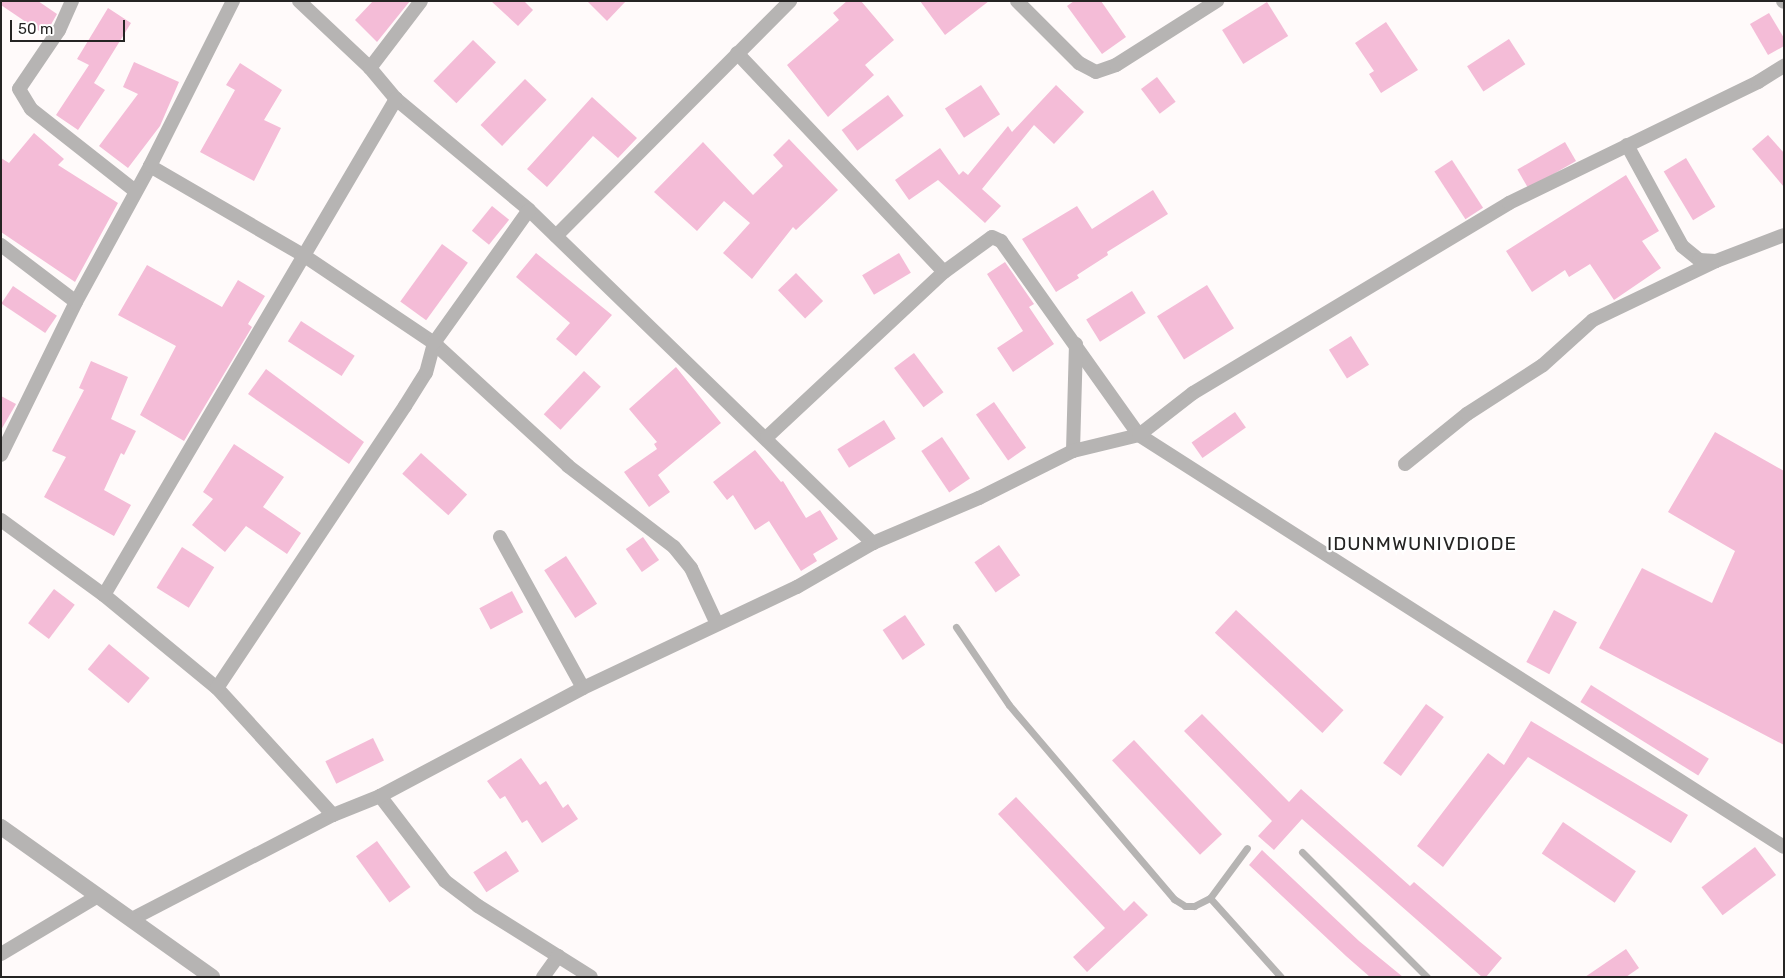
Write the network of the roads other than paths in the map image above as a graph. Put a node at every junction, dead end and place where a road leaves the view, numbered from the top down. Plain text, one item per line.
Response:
1 (72, 1) edge
2 (233, 1) edge
3 (299, 1) edge
4 (421, 1) edge
5 (790, 1) edge
6 (1017, 1) edge
7 (1218, 1) edge
8 (737, 53) junction
9 (1784, 66) edge
10 (370, 68) junction
11 (396, 98) junction
12 (1627, 145) junction
13 (150, 166) junction
14 (134, 190) junction
15 (529, 210) junction
16 (1784, 235) edge
17 (556, 236) junction
18 (1, 245) edge
19 (303, 255) junction
20 (1716, 261) junction
21 (944, 272) junction
22 (76, 302) junction
23 (434, 342) junction
24 (1076, 344) junction
25 (1138, 435) junction
26 (766, 437) junction
27 (1073, 451) junction
28 (1, 455) edge
29 (1405, 464) dead end
30 (1, 520) edge
31 (500, 537) dead end
32 (873, 543) junction
33 (104, 595) junction
34 (717, 624) junction
35 (956, 627) dead end
36 (216, 688) junction
37 (583, 688) junction
38 (380, 796) junction
39 (333, 815) junction
40 (1, 827) edge
41 (1784, 847) edge
42 (1247, 848) dead end
43 (1302, 852) dead end
44 (98, 896) junction
45 (1210, 898) junction
46 (132, 919) junction
47 (1, 954) edge
48 (558, 956) junction
49 (212, 977) edge
50 (543, 977) edge
51 (591, 977) edge
52 (1281, 977) edge
53 (1427, 977) edge

1 - 14 street
2 - 13 street
3 - 10 street
4 - 10 street
5 - 8 street
6 - 7 street
8 - 17 street
8 - 21 street
9 - 12 street
10 - 11 street
11 - 15 street
11 - 19 street
12 - 20 street
12 - 25 street
13 - 14 street
13 - 19 street
14 - 22 street
15 - 17 street
15 - 23 street
16 - 20 street
17 - 26 street
18 - 22 street
19 - 23 street
19 - 33 street
20 - 29 street
21 - 24 street
21 - 26 street
22 - 28 street
23 - 34 street
23 - 36 street
24 - 25 street
24 - 27 street
25 - 27 street
25 - 41 street
26 - 32 street
27 - 32 street
30 - 33 street
31 - 37 street
32 - 34 street
33 - 36 street
34 - 37 street
35 - 45 lane
36 - 39 street
37 - 38 street
38 - 39 street
38 - 48 street
39 - 46 street
40 - 44 street
42 - 45 lane
43 - 53 lane
44 - 46 street
44 - 47 street
45 - 52 lane
46 - 49 street
48 - 50 street
48 - 51 street

